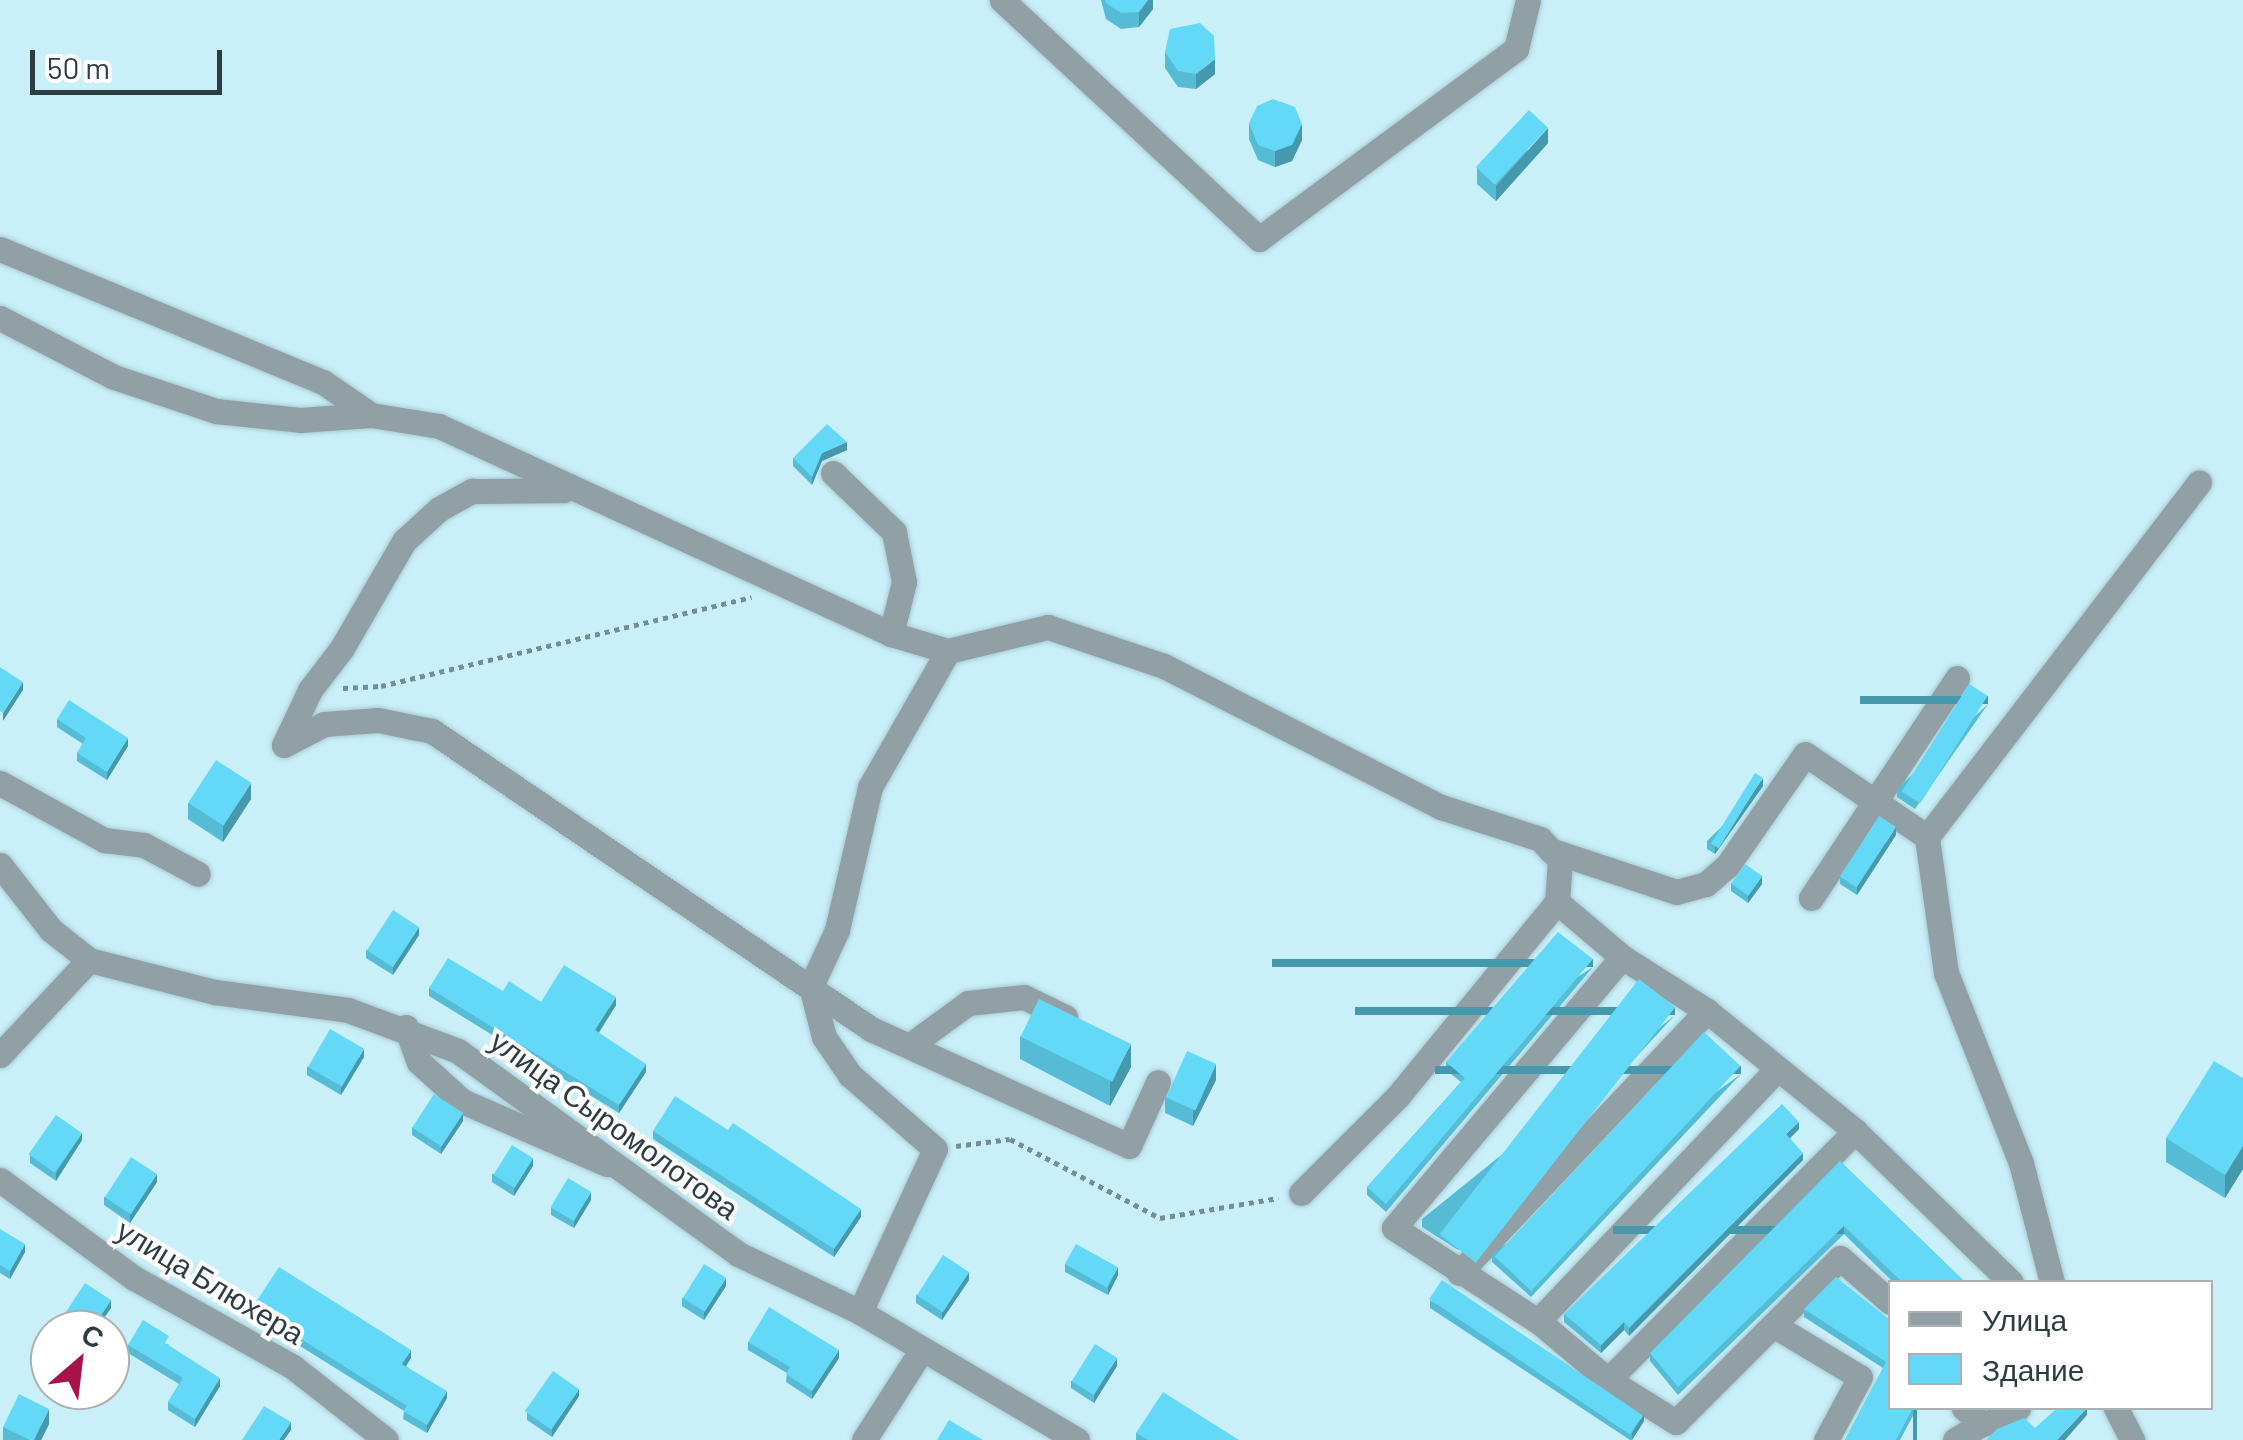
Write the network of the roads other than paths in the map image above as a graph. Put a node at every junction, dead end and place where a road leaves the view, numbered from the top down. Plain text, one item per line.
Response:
1 (1002, 0) edge
2 (1528, 0) edge
3 (0, 248) edge
4 (0, 318) edge
5 (372, 415) junction
6 (833, 473) dead end
7 (2199, 482) dead end
8 (571, 490) junction
9 (892, 634) junction
10 (948, 651) junction
11 (1957, 678) dead end
12 (0, 782) edge
13 (1875, 801) junction
14 (1927, 836) junction
15 (1550, 850) junction
16 (0, 865) edge
17 (198, 874) dead end
18 (1811, 898) dead end
19 (1557, 902) junction
20 (1622, 957) junction
21 (88, 960) junction
22 (812, 986) junction
23 (1708, 1012) junction
24 (406, 1027) junction
25 (1094, 1031) edge
26 (909, 1046) junction
27 (0, 1055) edge
28 (1778, 1068) junction
29 (1158, 1082) dead end
30 (1855, 1131) junction
31 (631, 1172) junction
32 (0, 1180) edge
33 (1301, 1194) road end
34 (1459, 1273) junction
35 (2009, 1280) edge
36 (2051, 1280) edge
37 (1888, 1300) edge
38 (860, 1312) junction
39 (1538, 1321) junction
40 (1772, 1325) junction
41 (921, 1350) junction
42 (1608, 1380) junction
43 (2016, 1410) edge
44 (2117, 1410) edge
45 (1973, 1416) edge
46 (1057, 1433) edge
47 (386, 1440) edge
48 (864, 1440) edge
49 (1077, 1440) edge
50 (1826, 1440) edge
51 (1955, 1440) edge
52 (2132, 1440) edge

1 - 2 street
3 - 5 street
4 - 5 street
5 - 8 street
6 - 9 street
7 - 14 street
8 - 9 street
8 - 22 street
9 - 10 street
10 - 15 street
10 - 22 street
11 - 13 street
12 - 17 street
13 - 14 street
13 - 15 street
13 - 18 street
14 - 36 street
15 - 19 street
16 - 21 street, улица Сыромолотова
19 - 20 street
19 - 33 street
20 - 23 street
20 - 34 street
21 - 24 street, улица Сыромолотова
21 - 27 street
22 - 26 street
22 - 38 street
23 - 28 street
23 - 34 street
24 - 31 street, улица Сыромолотова
24 - 31 street
25 - 26 street
26 - 29 street
28 - 30 street
28 - 39 street
30 - 35 street
30 - 42 street
31 - 38 street, улица Сыромолотова
32 - 47 street, улица Блюхера
34 - 39 street
37 - 40 street
38 - 41 street, улица Сыромолотова
39 - 42 street
40 - 42 street
40 - 50 street
41 - 46 street, улица Сыромолотова
41 - 48 street
43 - 45 street
44 - 52 street
45 - 51 street
46 - 49 street, улица Сыромолотова

